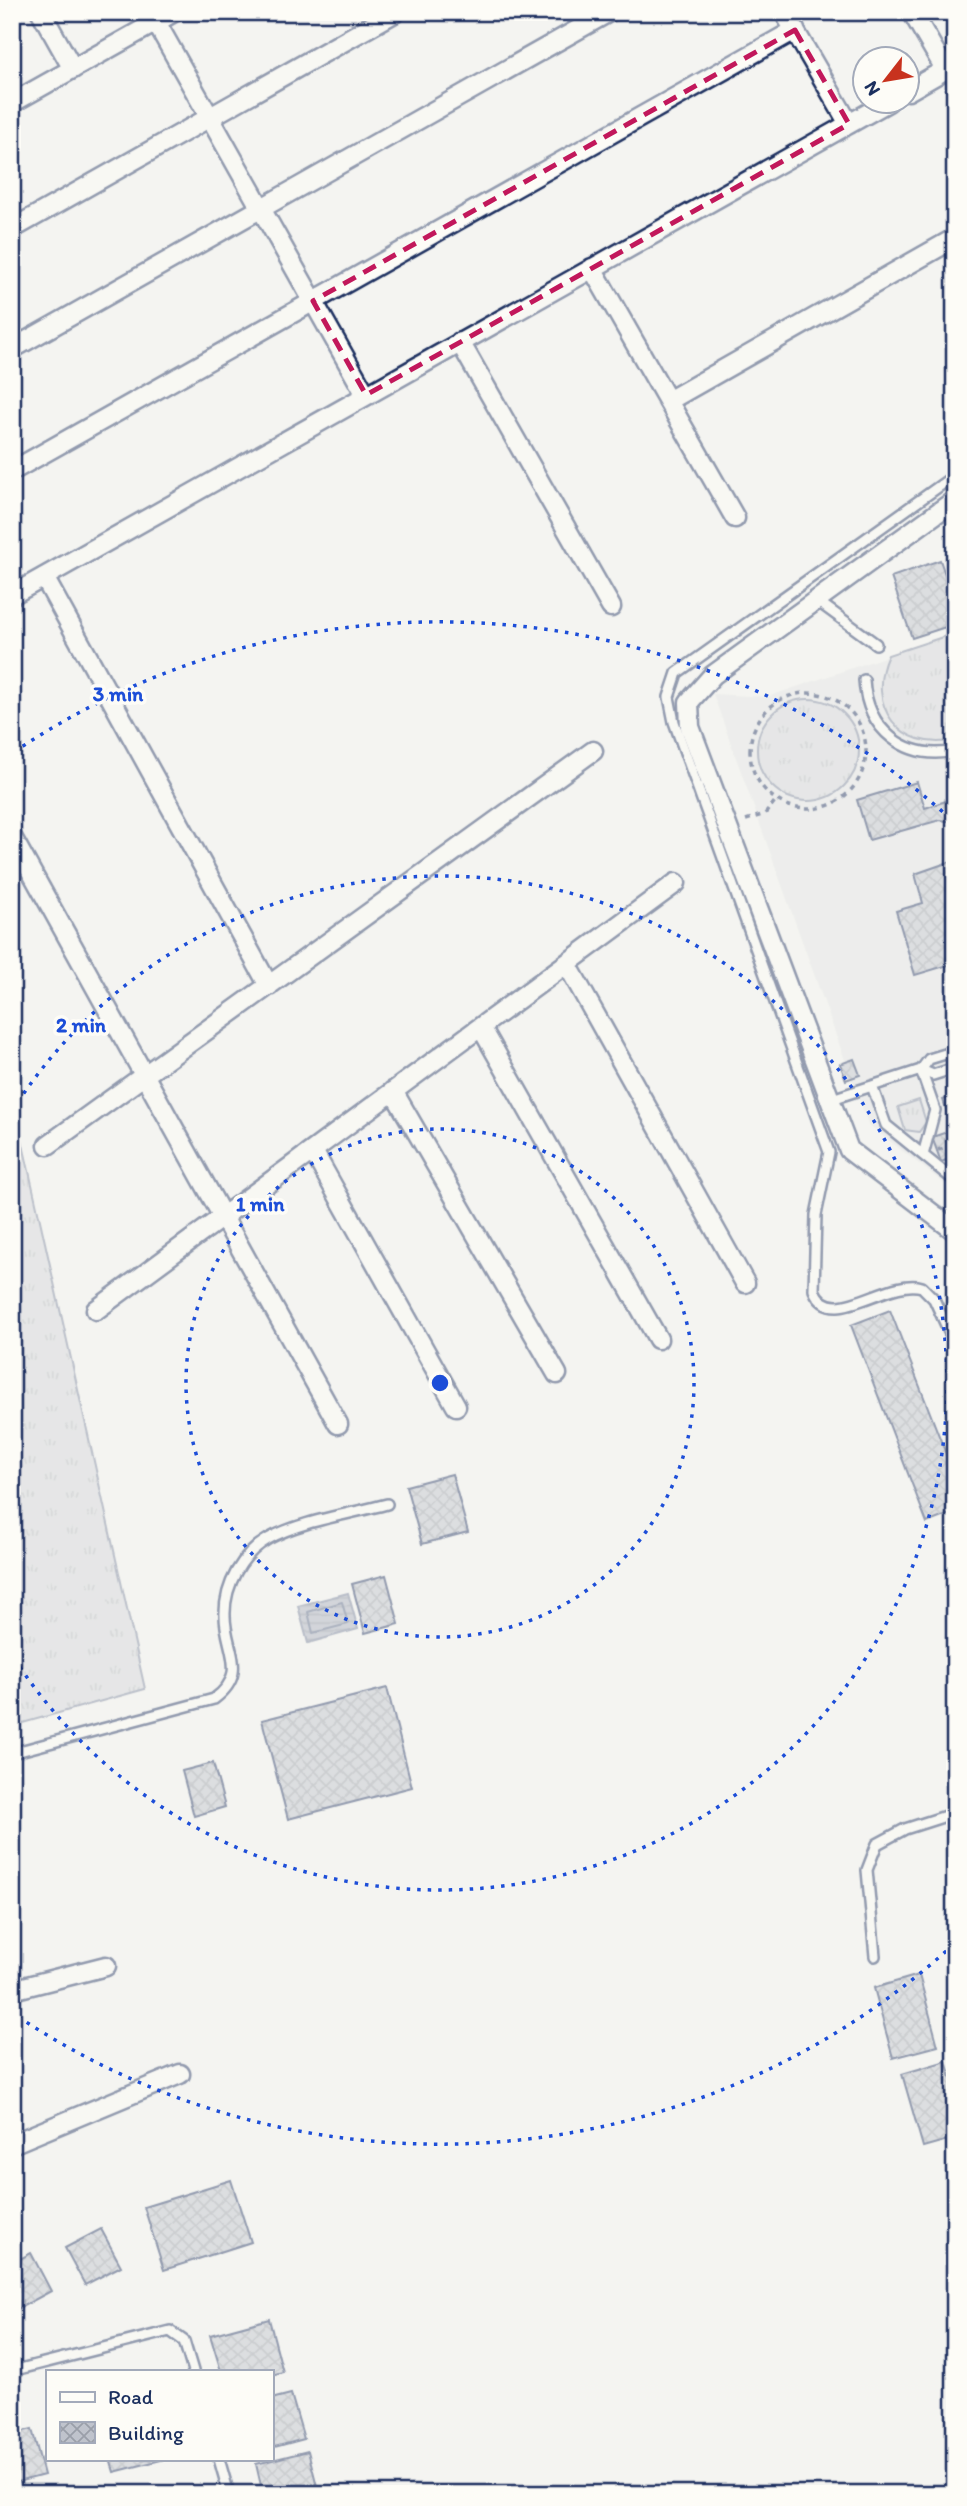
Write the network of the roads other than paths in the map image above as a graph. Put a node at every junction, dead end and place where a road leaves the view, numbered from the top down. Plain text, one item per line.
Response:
1 (41, 12) edge
2 (174, 12) edge
3 (396, 12) edge
4 (609, 12) edge
5 (784, 12) edge
6 (912, 12) edge
7 (156, 22) junction
8 (795, 30) junction
9 (950, 67) edge
10 (73, 69) junction
11 (922, 83) edge
12 (12, 103) edge
13 (863, 116) edge
14 (210, 117) junction
15 (849, 124) junction
16 (261, 209) junction
17 (12, 229) edge
18 (955, 238) edge
19 (592, 268) junction
20 (313, 301) junction
21 (460, 342) junction
22 (12, 349) edge
23 (366, 395) junction
24 (668, 401) junction
25 (12, 471) edge
26 (955, 475) edge
27 (955, 500) edge
28 (735, 518) dead end
29 (44, 577) junction
30 (12, 595) edge
31 (816, 600) junction
32 (611, 607) dead end
33 (876, 644) dead end
34 (864, 680) dead end
35 (593, 751) dead end
36 (955, 751) edge
37 (12, 837) edge
38 (676, 883) dead end
39 (567, 964) junction
40 (268, 986) junction
41 (481, 1027) junction
42 (955, 1051) edge
43 (955, 1068) edge
44 (921, 1070) junction
45 (145, 1076) junction
46 (872, 1086) junction
47 (393, 1091) junction
48 (829, 1100) junction
49 (48, 1145) dead end
50 (313, 1151) junction
51 (923, 1155) junction
52 (955, 1181) edge
53 (223, 1216) junction
54 (955, 1231) edge
55 (745, 1283) dead end
56 (96, 1310) dead end
57 (658, 1339) dead end
58 (955, 1345) edge
59 (557, 1374) dead end
60 (456, 1406) dead end
61 (338, 1424) dead end
62 (387, 1504) dead end
63 (12, 1753) edge
64 (955, 1813) edge
65 (875, 1956) dead end
66 (106, 1966) dead end
67 (12, 1990) edge
68 (180, 2074) dead end
69 (12, 2144) edge
70 (193, 2370) edge
71 (12, 2371) edge
72 (219, 2460) edge
73 (229, 2494) edge

1 - 10 street
2 - 7 street
3 - 14 street
4 - 16 street
5 - 8 street
6 - 9 street
7 - 10 street
7 - 14 street
8 - 15 street
8 - 20 street
9 - 11 street
10 - 12 street
13 - 15 street
14 - 16 street
14 - 17 street
15 - 19 street
16 - 20 street
16 - 22 street
18 - 24 street
19 - 21 street
19 - 24 street
20 - 23 street
20 - 25 street
21 - 23 street
21 - 32 street
23 - 29 street
24 - 28 street
26 - 58 lane
27 - 31 street
29 - 30 street
29 - 40 street
31 - 33 lane
31 - 48 street
34 - 36 lane
35 - 40 street
37 - 45 street
38 - 39 street
39 - 41 street
39 - 55 street
40 - 45 street
41 - 47 street
41 - 57 street
42 - 44 lane
43 - 44 lane
44 - 46 lane
44 - 51 lane
45 - 49 street
45 - 53 street
46 - 48 lane
46 - 51 lane
47 - 50 street
47 - 59 street
48 - 54 street
50 - 53 street
50 - 60 street
51 - 52 lane
53 - 56 street
53 - 61 street
62 - 63 lane
64 - 65 lane
66 - 67 street
68 - 69 street
70 - 71 lane
72 - 73 lane

